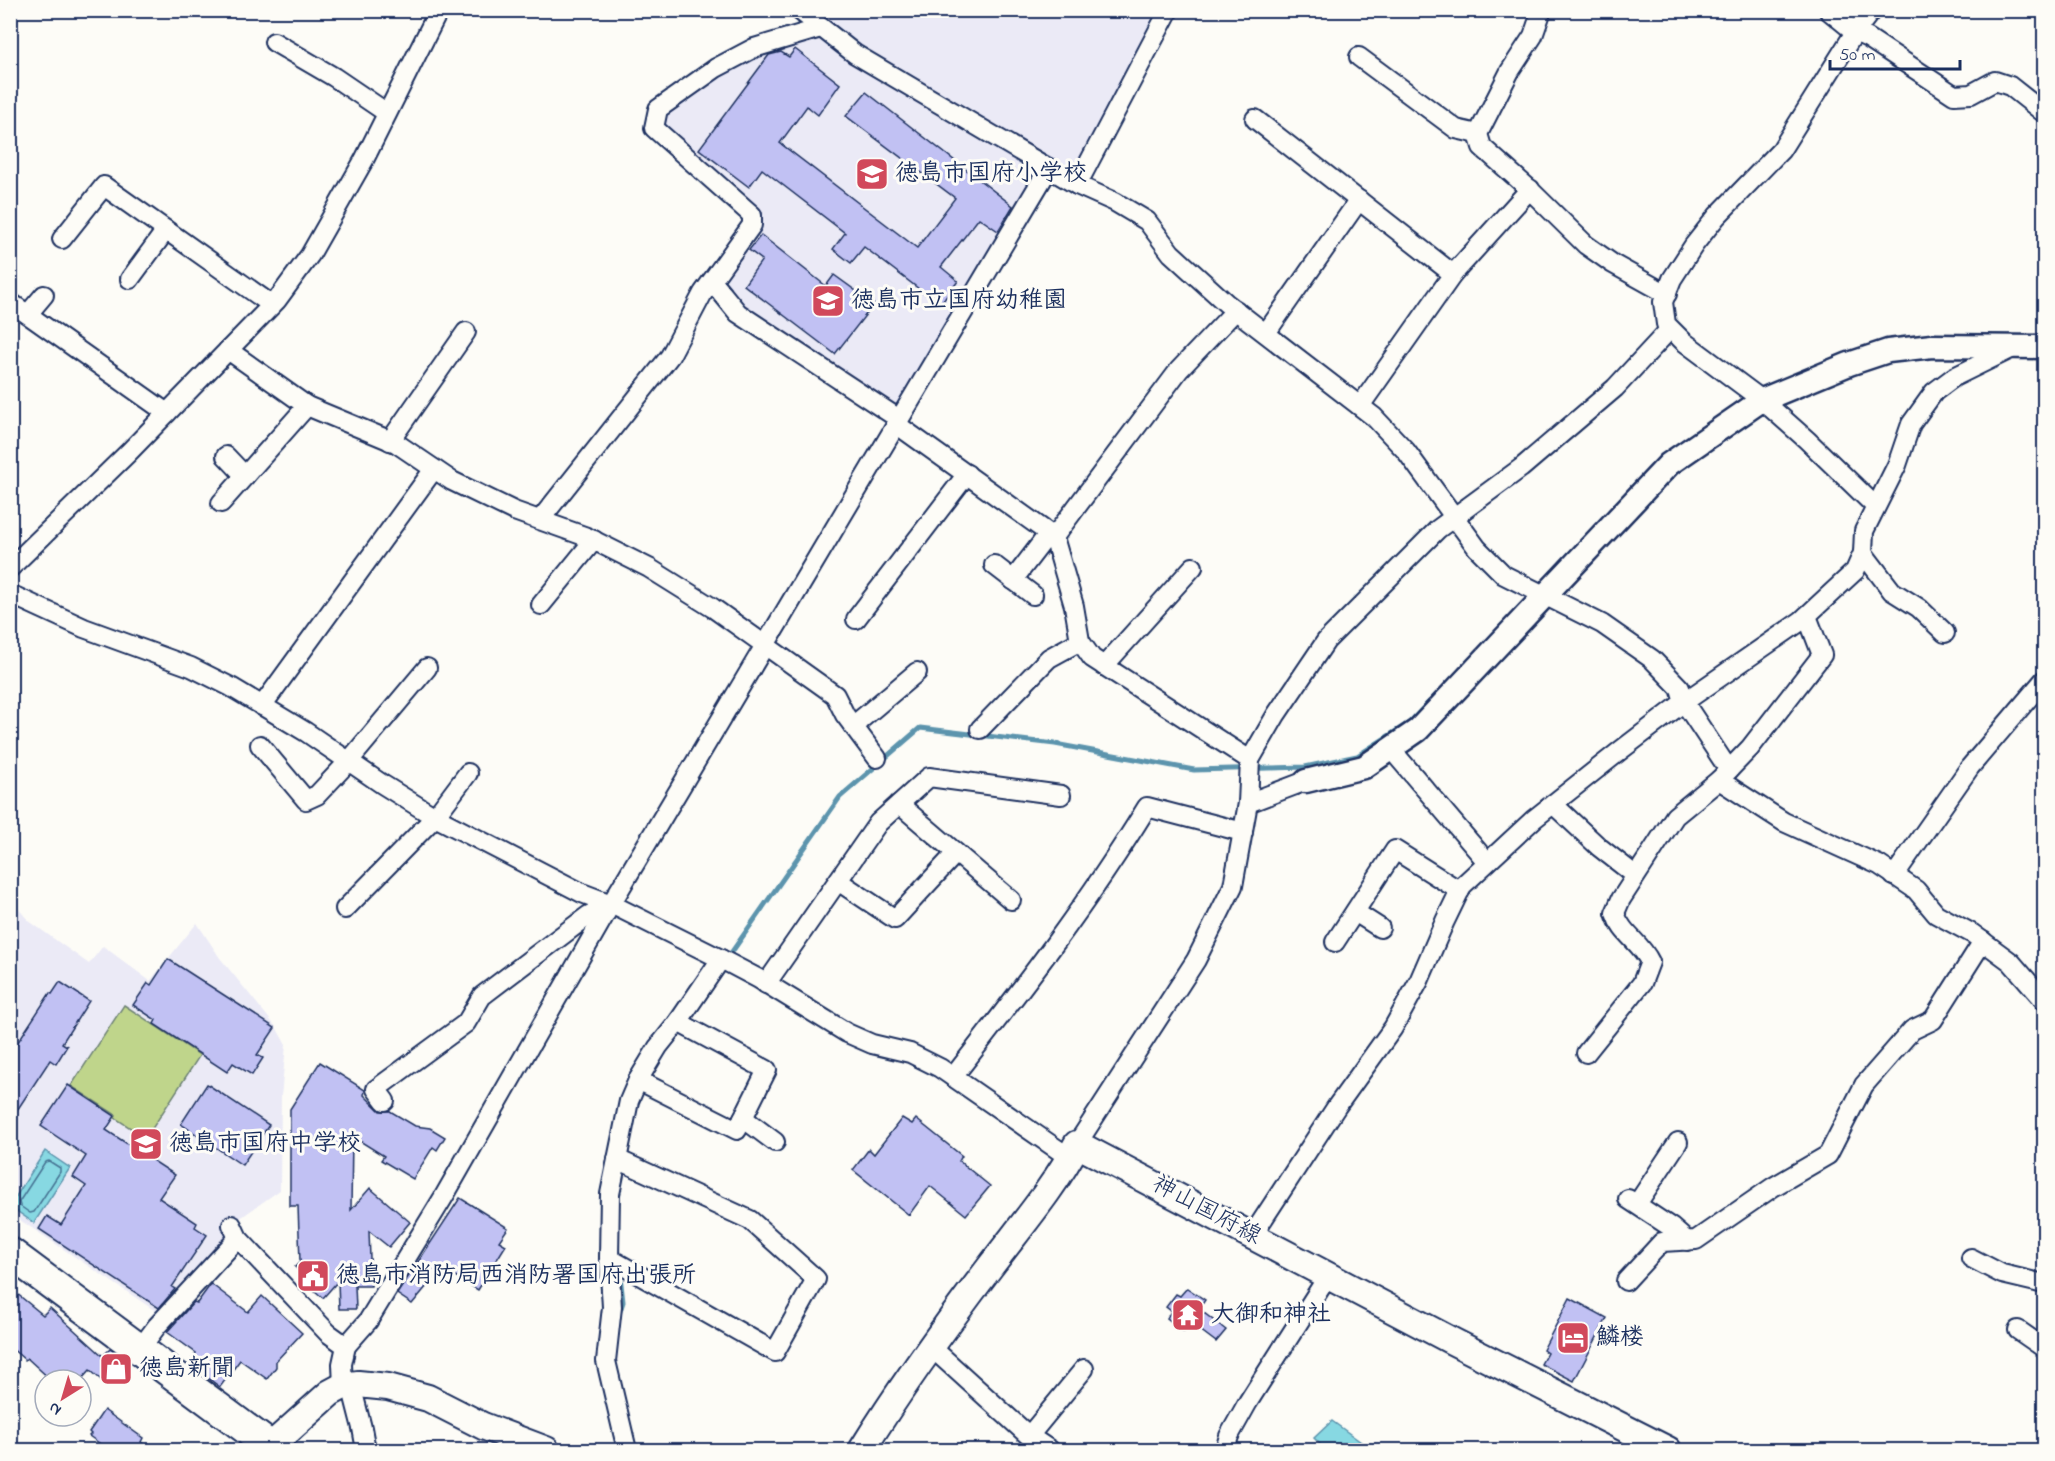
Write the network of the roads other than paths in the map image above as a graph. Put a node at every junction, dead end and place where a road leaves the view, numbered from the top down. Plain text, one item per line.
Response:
1 (439, 10) edge
2 (799, 10) edge
3 (1169, 10) edge
4 (1542, 10) edge
5 (1828, 10) edge
6 (1872, 10) edge
7 (821, 28) junction
8 (1855, 32) junction
9 (274, 42) dead end
10 (1359, 57) dead end
11 (387, 113) junction
12 (2044, 113) edge
13 (1255, 119) dead end
14 (1478, 134) junction
15 (1048, 168) junction
16 (1077, 185) junction
17 (1530, 189) junction
18 (1359, 201) junction
19 (166, 230) junction
20 (62, 239) dead end
21 (1452, 274) junction
22 (130, 279) dead end
23 (712, 281) junction
24 (1667, 294) junction
25 (44, 295) dead end
26 (10, 302) edge
27 (272, 305) junction
28 (1236, 310) junction
29 (28, 314) junction
30 (1671, 328) junction
31 (466, 332) dead end
32 (1266, 333) junction
33 (2015, 347) junction
34 (2044, 347) edge
35 (228, 351) junction
36 (1762, 400) junction
37 (307, 406) junction
38 (1360, 406) junction
39 (167, 413) junction
40 (897, 421) junction
41 (390, 441) junction
42 (226, 456) dead end
43 (434, 469) junction
44 (967, 474) junction
45 (245, 476) junction
46 (221, 503) dead end
47 (1875, 506) junction
48 (1454, 518) junction
49 (540, 520) junction
50 (1054, 537) junction
51 (594, 540) junction
52 (1863, 553) junction
53 (994, 565) dead end
54 (1193, 567) dead end
55 (10, 568) edge
56 (1013, 580) junction
57 (10, 594) edge
58 (1033, 595) dead end
59 (1546, 595) junction
60 (541, 605) dead end
61 (1807, 616) junction
62 (856, 619) dead end
63 (1945, 633) dead end
64 (1080, 641) junction
65 (766, 645) junction
66 (1104, 666) junction
67 (427, 668) dead end
68 (917, 672) dead end
69 (2044, 680) edge
70 (1684, 702) junction
71 (262, 706) junction
72 (853, 726) junction
73 (980, 729) dead end
74 (260, 745) dead end
75 (1391, 749) junction
76 (877, 758) dead end
77 (349, 761) junction
78 (1250, 764) junction
79 (468, 773) dead end
80 (1724, 775) junction
81 (1306, 781) joint
82 (1061, 795) dead end
83 (1248, 803) junction
84 (899, 804) junction
85 (1553, 804) junction
86 (435, 817) junction
87 (1243, 832) junction
88 (956, 853) junction
89 (1487, 862) junction
90 (1635, 875) junction
91 (1894, 876) junction
92 (838, 881) junction
93 (1460, 891) junction
94 (1011, 900) dead end
95 (611, 904) junction
96 (345, 909) dead end
97 (1356, 912) junction
98 (1380, 928) dead end
99 (1983, 941) junction
100 (1335, 942) dead end
101 (720, 959) junction
102 (766, 984) junction
103 (2044, 1000) edge
104 (678, 1022) junction
105 (1586, 1053) dead end
106 (952, 1077) junction
107 (638, 1080) junction
108 (385, 1101) dead end
109 (742, 1118) junction
110 (775, 1142) dead end
111 (1678, 1142) dead end
112 (1073, 1151) junction
113 (617, 1159) junction
114 (1252, 1236) junction
115 (1687, 1241) junction
116 (10, 1253) edge
117 (609, 1257) junction
118 (1971, 1258) dead end
119 (1328, 1276) junction
120 (1626, 1281) dead end
121 (2044, 1284) edge
122 (2018, 1329) dead end
123 (346, 1346) junction
124 (930, 1346) junction
125 (2044, 1346) edge
126 (139, 1350) junction
127 (1084, 1369) dead end
128 (347, 1385) junction
129 (1029, 1436) junction
130 (1640, 1444) edge
131 (272, 1449) edge
132 (366, 1450) edge
133 (546, 1450) edge
134 (627, 1450) edge
135 (862, 1450) edge
136 (1050, 1450) edge
137 (1225, 1450) edge
138 (1668, 1450) edge

1 - 11 street
2 - 7 street
3 - 16 street
4 - 14 street
5 - 8 street
6 - 8 street
7 - 15 street
7 - 23 street
8 - 12 street
8 - 24 street
9 - 11 street
10 - 14 street
11 - 27 street
13 - 18 street
14 - 17 street
15 - 16 street
15 - 40 street
16 - 28 street
17 - 21 street
17 - 24 street
18 - 21 street
18 - 32 street
19 - 20 street
19 - 22 street
19 - 27 street
21 - 38 street
23 - 40 street
23 - 49 street
24 - 30 street
25 - 29 street
26 - 29 street
27 - 35 street
28 - 32 street
28 - 50 street
29 - 39 street
30 - 36 street
30 - 48 street
31 - 41 street
32 - 38 street
33 - 34 street
33 - 36 street
33 - 47 street
35 - 37 street
35 - 39 street
36 - 47 street
36 - 59 street
37 - 41 street
37 - 45 street
38 - 48 street
39 - 55 street
40 - 44 street
40 - 65 street
41 - 43 street
42 - 45 street
43 - 49 street
43 - 71 street
44 - 50 street
44 - 62 street
45 - 46 street
47 - 52 street
48 - 59 street
48 - 78 street
49 - 51 street
50 - 56 street
50 - 64 street
51 - 60 street
51 - 65 street
52 - 61 street
52 - 63 street
53 - 56 street
54 - 66 street
56 - 58 street
57 - 71 street
59 - 70 street
59 - 75 street
61 - 70 street
61 - 80 street
64 - 66 street
64 - 73 street
65 - 72 street
65 - 95 street
66 - 78 street
67 - 77 street
68 - 72 street
69 - 91 street
70 - 80 street
70 - 85 street
71 - 77 street
72 - 76 street
74 - 77 street
75 - 81 street
75 - 89 street
77 - 86 street
78 - 83 street
79 - 86 street
80 - 90 street
80 - 91 street
81 - 83 street
82 - 84 street
83 - 87 street
84 - 88 street
84 - 92 street
85 - 89 street
85 - 90 street
86 - 95 street
86 - 96 street
87 - 106 street
87 - 112 street
88 - 92 street
88 - 94 street
89 - 93 street
90 - 105 street
91 - 99 street
92 - 102 street
93 - 97 street
93 - 114 street
95 - 101 street
95 - 108 street
95 - 123 street
97 - 98 street
97 - 100 street
99 - 103 street
99 - 115 street
101 - 102 street
101 - 104 street
102 - 106 street
104 - 107 street
104 - 109 street
106 - 112 street
107 - 109 street
107 - 113 street
109 - 110 street
111 - 115 street
112 - 114 main road, 神山国府線
112 - 124 main road
113 - 117 street
113 - 117 street
114 - 119 main road, 神山国府線
115 - 120 street
116 - 126 highway
117 - 134 street
118 - 121 street
119 - 130 main road, 神山国府線
119 - 137 street
122 - 125 street
123 - 126 street
123 - 128 street
124 - 129 street
124 - 135 main road
126 - 131 highway
127 - 129 street
128 - 131 main road
128 - 132 street
128 - 133 main road
129 - 136 street
130 - 138 main road, 神山国府線

